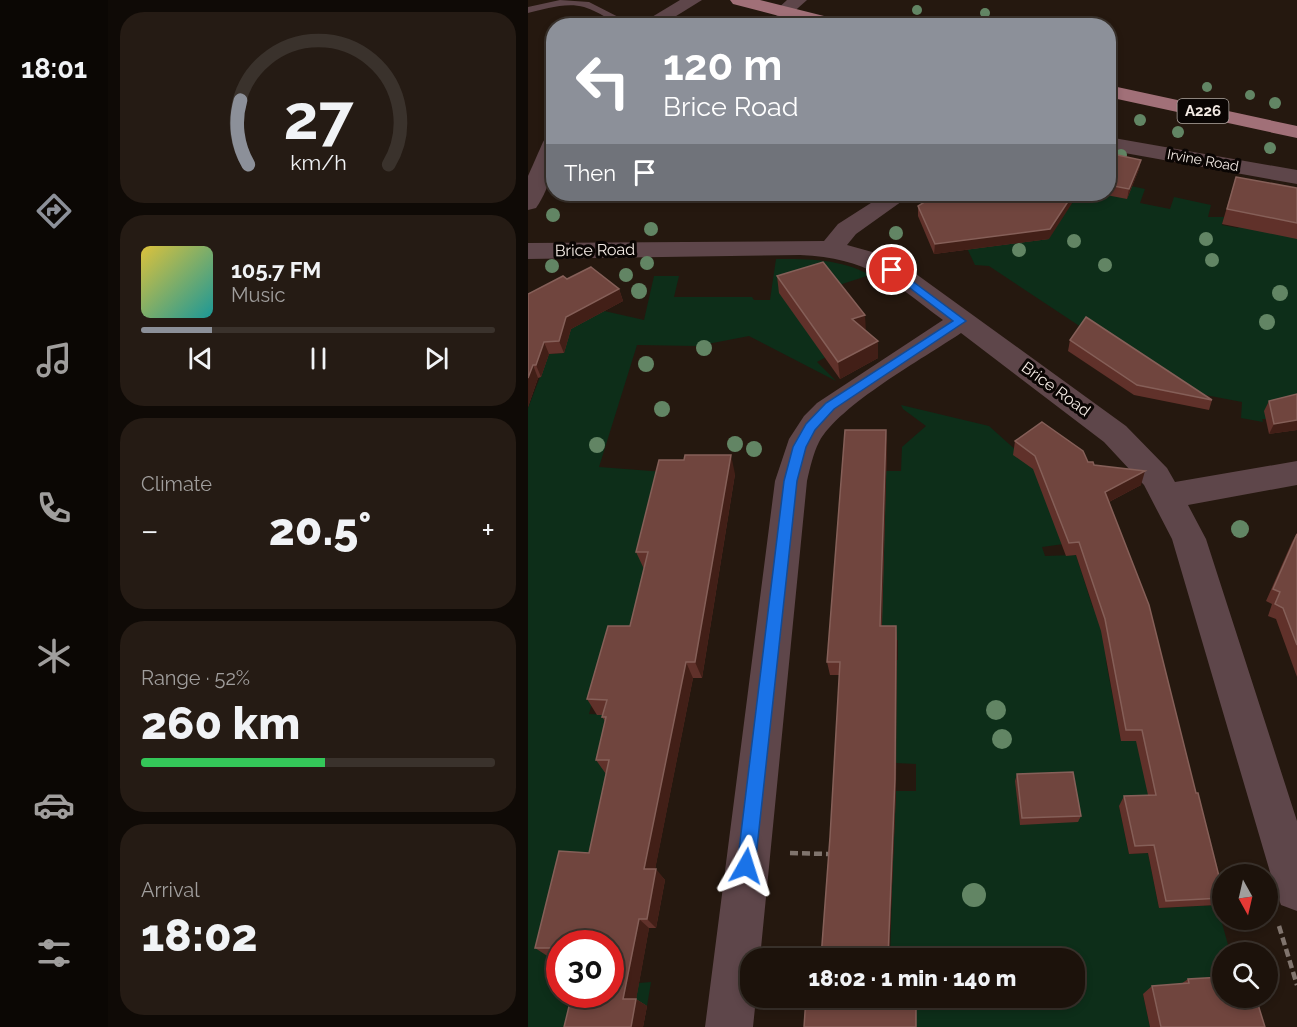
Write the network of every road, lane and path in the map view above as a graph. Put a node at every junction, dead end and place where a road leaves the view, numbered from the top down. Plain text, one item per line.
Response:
1 (693, 0) edge
2 (739, 0) edge
3 (798, 0) edge
4 (528, 10) edge
5 (783, 12) junction
6 (614, 18) edge
7 (660, 18) edge
8 (808, 18) edge
9 (1116, 93) edge
10 (1297, 132) edge
11 (1116, 144) edge
12 (546, 161) edge
13 (1297, 177) edge
14 (889, 201) edge
15 (528, 203) edge
16 (831, 249) junction
17 (528, 251) edge
18 (960, 321) junction
19 (1297, 473) edge
20 (1168, 496) junction
21 (782, 853) dead end
22 (828, 854) edge
23 (1297, 889) edge
24 (1278, 922) dead end
25 (1297, 985) edge
26 (729, 1027) edge

1 - 7 street
2 - 5 main road
3 - 5 street
4 - 6 lane
5 - 8 main road
9 - 10 main road, A226
11 - 13 street, Irvine Road
12 - 15 street
14 - 16 street
16 - 17 street, Brice Road
16 - 18 street, Brice Road
18 - 20 street, Brice Road
18 - 26 street
19 - 20 street
20 - 23 street, Brice Road
21 - 22 path
24 - 25 path

